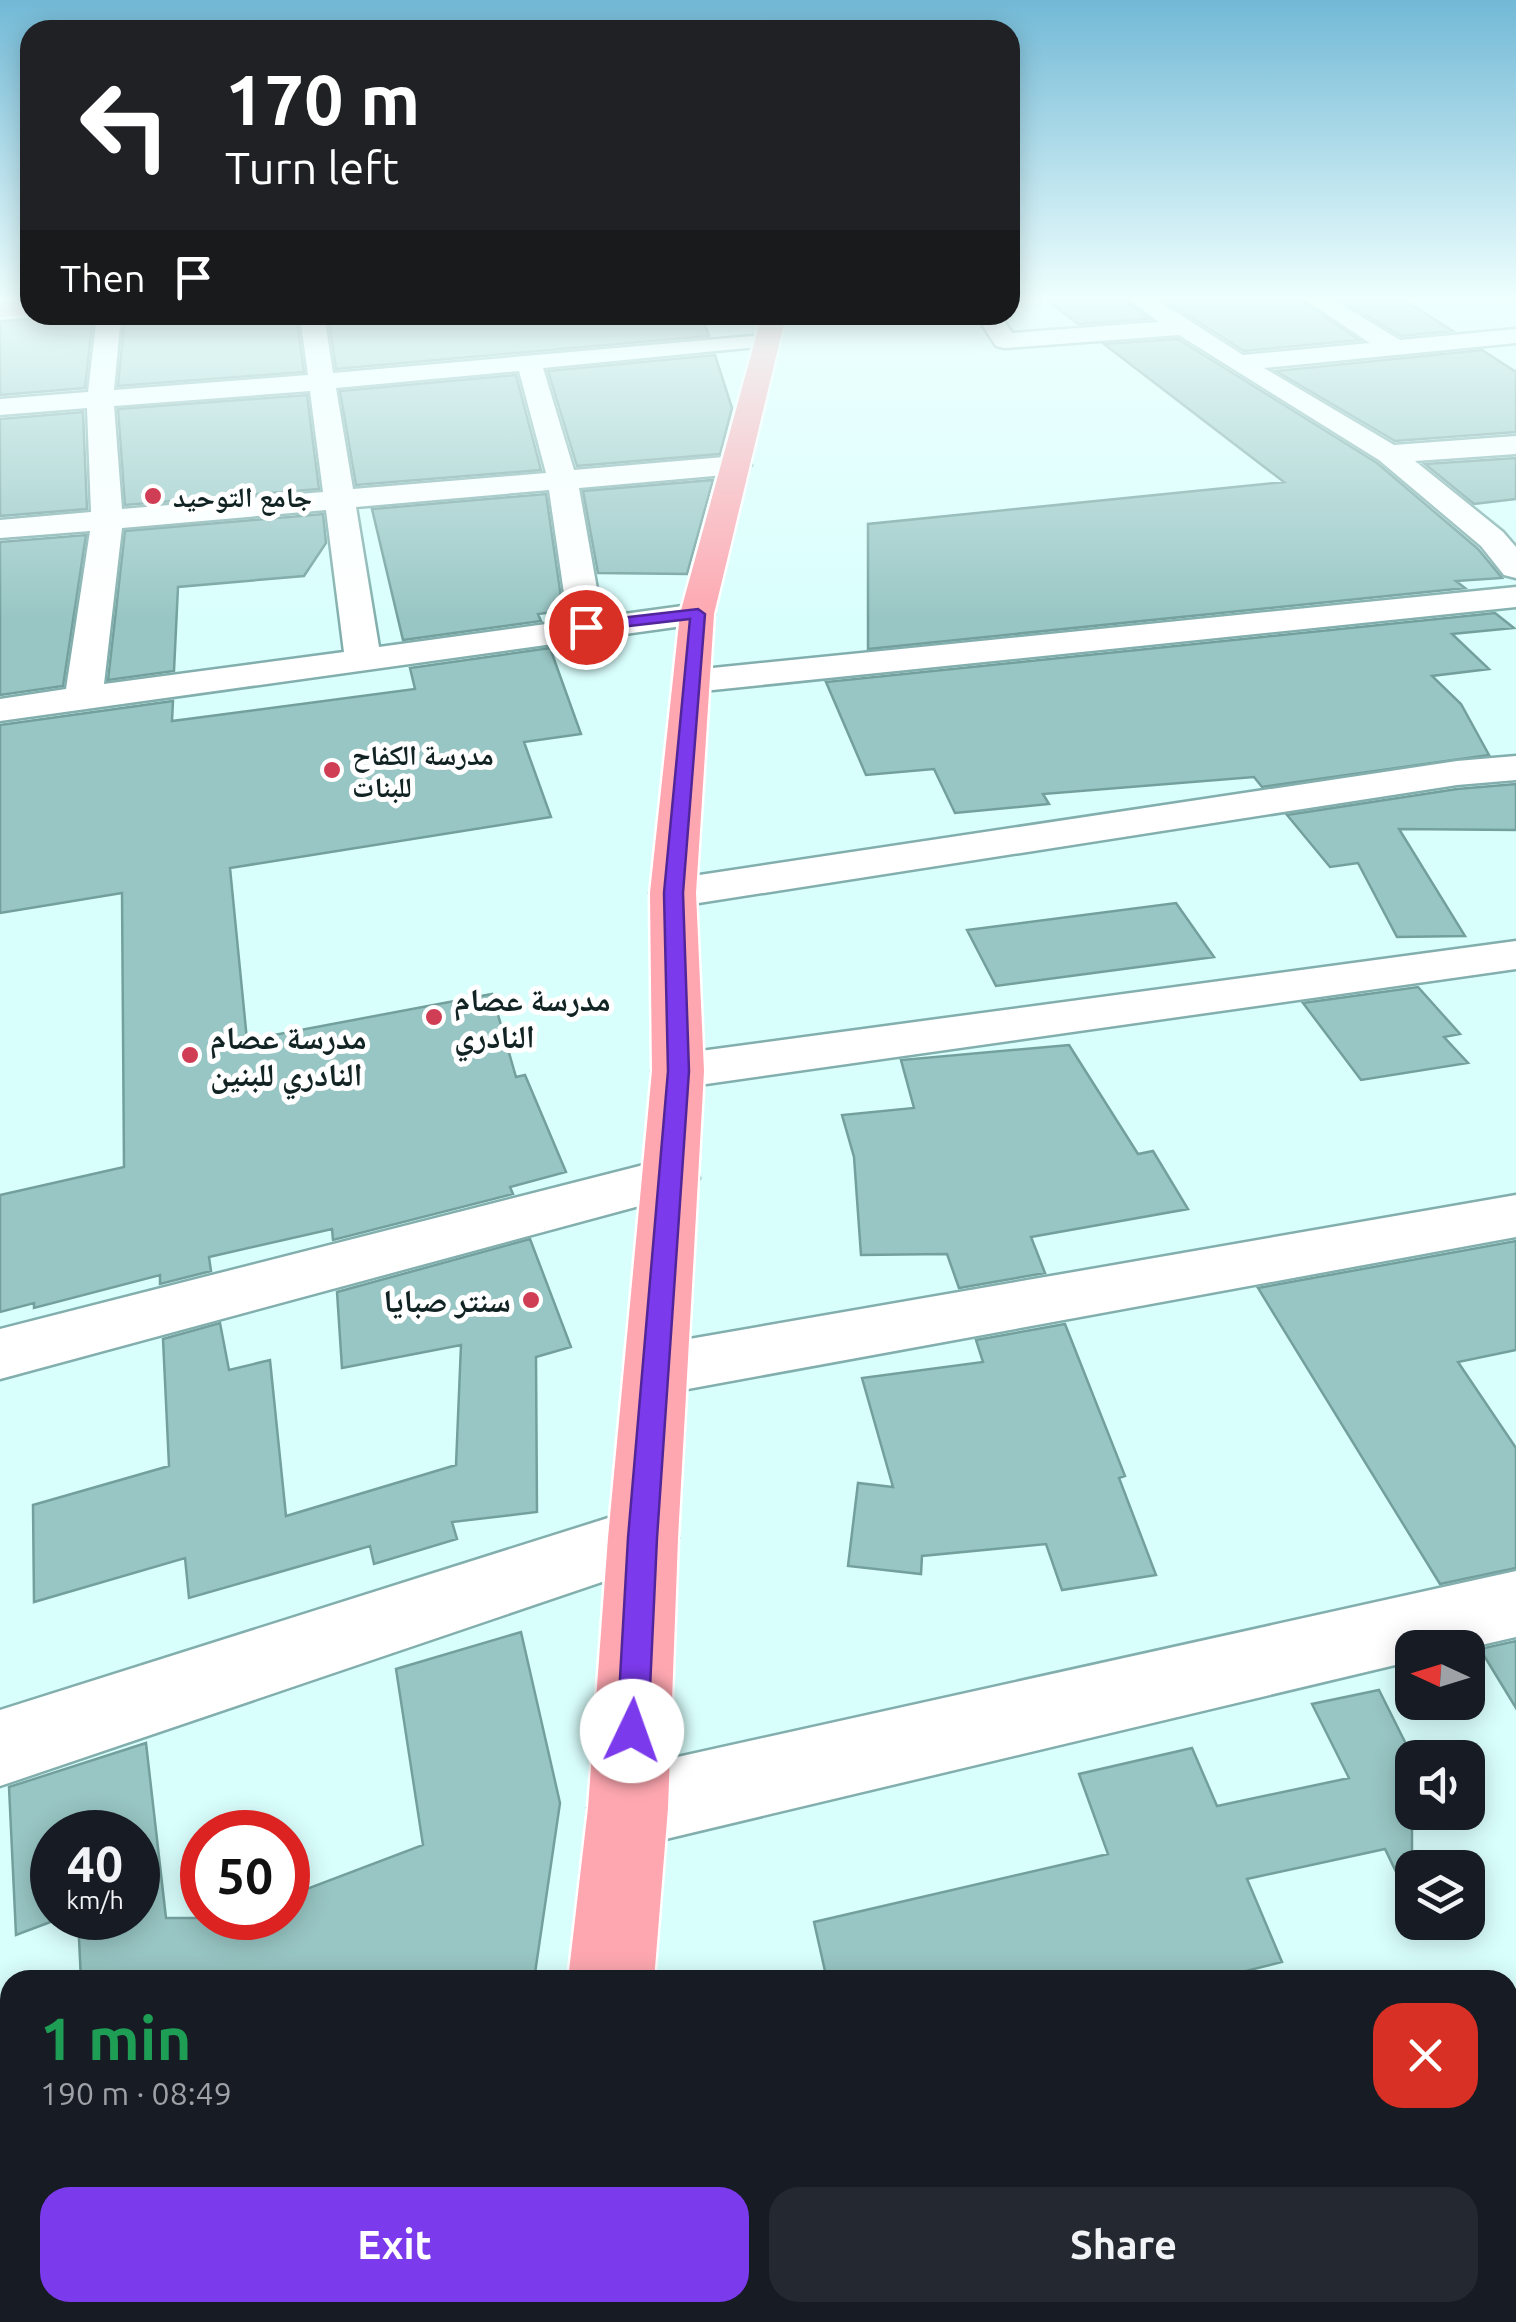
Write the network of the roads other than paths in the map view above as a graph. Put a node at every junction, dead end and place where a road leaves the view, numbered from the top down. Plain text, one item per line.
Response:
1 (61, 403) edge
2 (100, 403) edge
3 (324, 403) edge
4 (541, 403) edge
5 (752, 403) edge
6 (1305, 403) edge
7 (0, 407) edge
8 (1516, 445) edge
9 (1390, 454) junction
10 (736, 465) junction
11 (562, 478) junction
12 (339, 499) junction
13 (107, 519) junction
14 (0, 529) edge
15 (1516, 568) edge
16 (1516, 596) edge
17 (698, 614) junction
18 (586, 627) junction
19 (363, 658) junction
20 (693, 682) junction
21 (84, 698) junction
22 (0, 710) edge
23 (1516, 768) edge
24 (674, 893) junction
25 (1516, 955) edge
26 (678, 1071) junction
27 (670, 1178) junction
28 (1516, 1216) edge
29 (0, 1354) edge
30 (656, 1370) junction
31 (642, 1538) junction
32 (1516, 1604) edge
33 (0, 1748) edge
34 (628, 1808) junction
35 (613, 1970) edge

1 - 7 street
2 - 13 street
3 - 12 street
4 - 11 street
5 - 10 main road
6 - 9 street
8 - 9 street
9 - 15 street
10 - 11 street
10 - 17 main road
11 - 12 street
11 - 18 street
12 - 13 street
12 - 19 street
13 - 14 street
13 - 21 street
16 - 20 street
17 - 18 street
17 - 20 main road
18 - 19 street
19 - 21 street
20 - 24 main road
21 - 22 street
23 - 24 street
24 - 26 main road
25 - 26 street
26 - 27 main road
27 - 29 street
27 - 30 main road
28 - 30 street
30 - 31 main road
31 - 33 street
31 - 34 main road
32 - 34 street
34 - 35 main road

